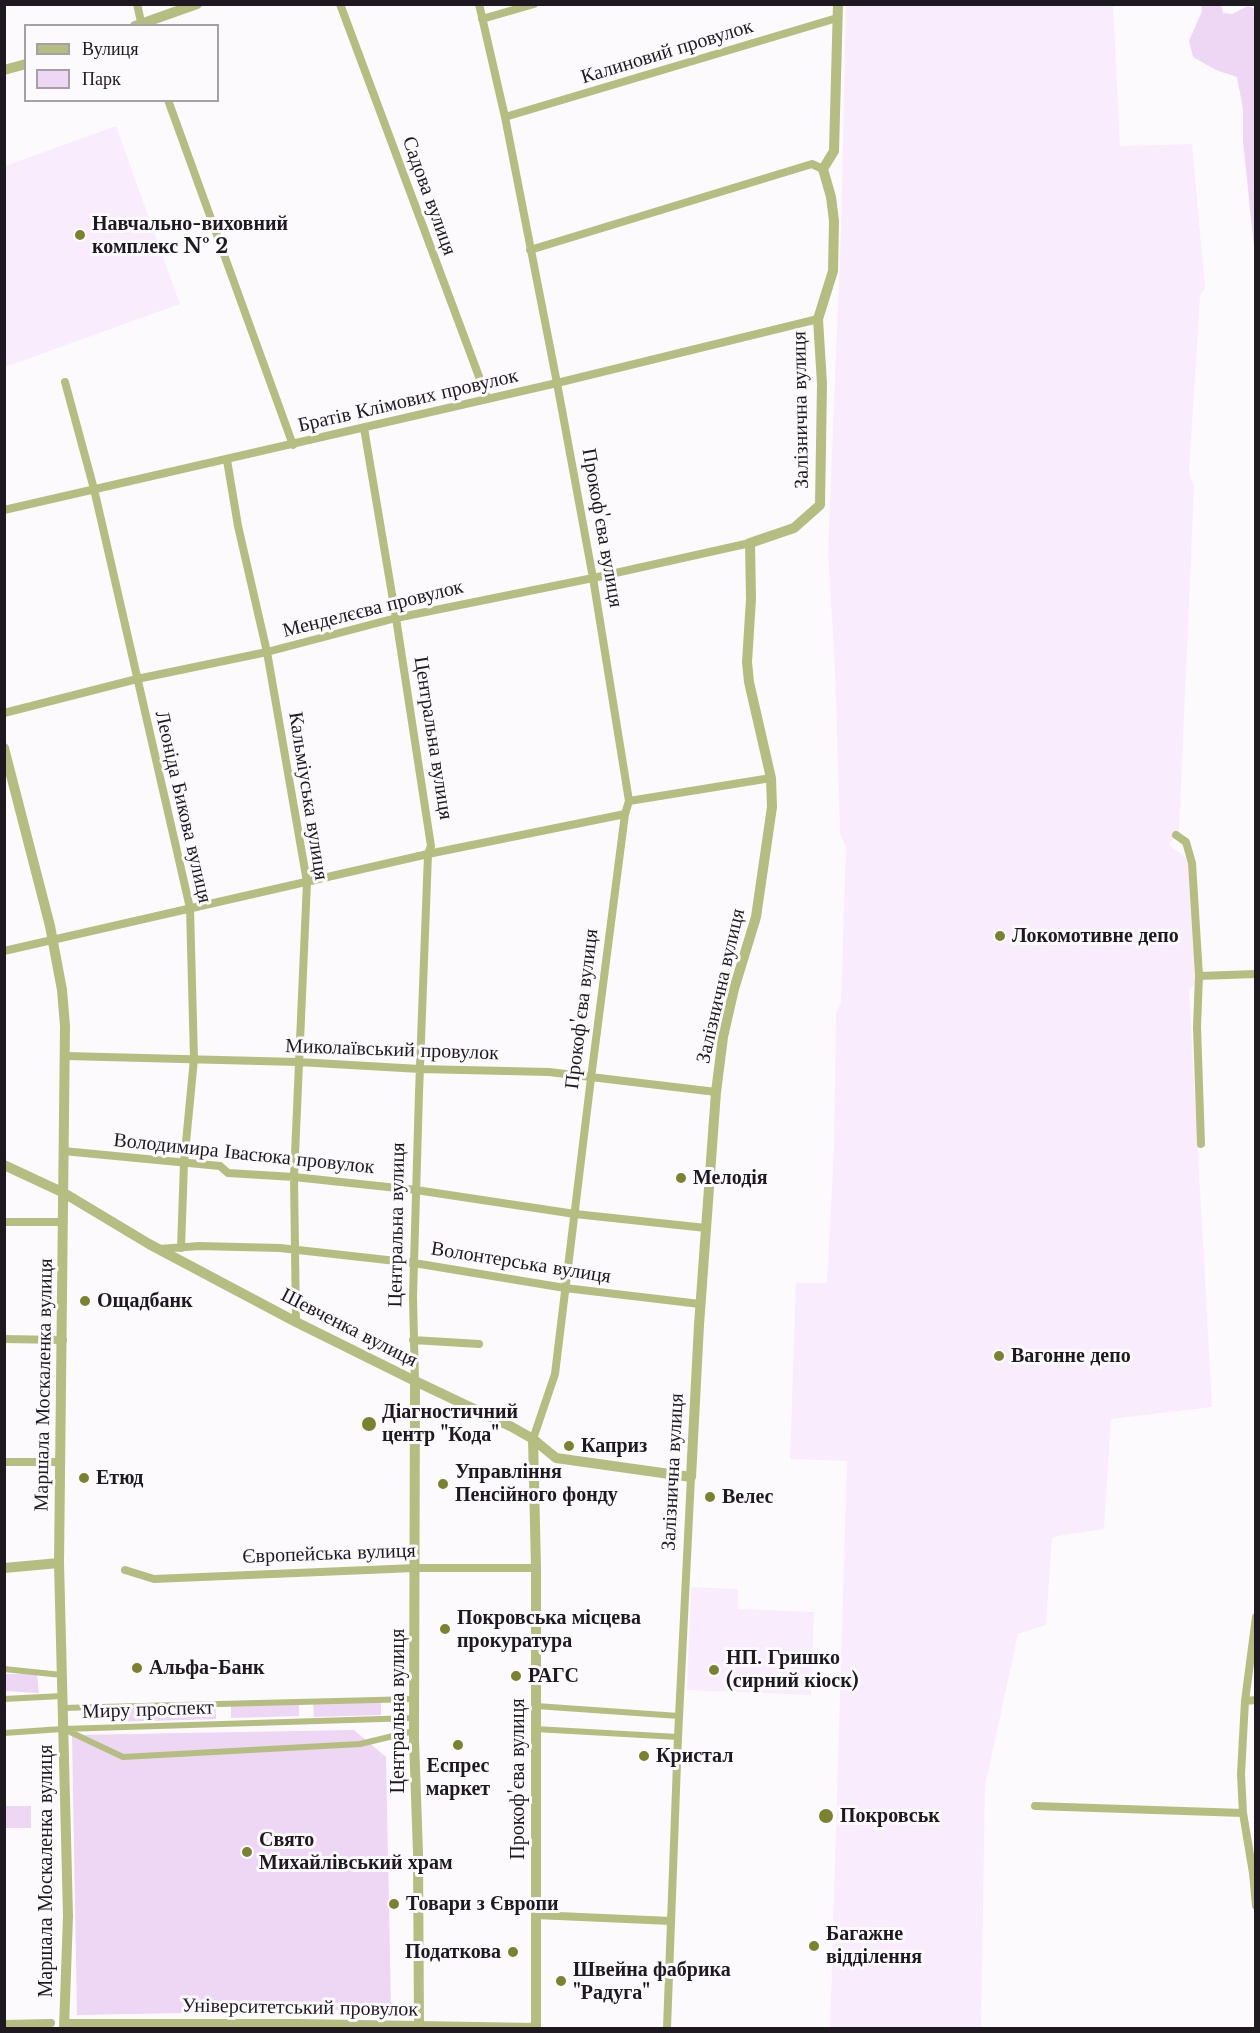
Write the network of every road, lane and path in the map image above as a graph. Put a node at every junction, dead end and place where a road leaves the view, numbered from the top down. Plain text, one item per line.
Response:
1 (137, 4) edge
2 (197, 4) edge
3 (340, 4) edge
4 (479, 4) edge
5 (534, 4) edge
6 (838, 4) edge
7 (837, 18) junction
8 (482, 19) junction
9 (140, 24) edge
10 (143, 24) edge
11 (24, 65) edge
12 (4, 70) edge
13 (169, 102) edge
14 (506, 117) junction
15 (823, 169) junction
16 (530, 250) junction
17 (818, 319) junction
18 (65, 382) dead end
19 (557, 383) junction
20 (487, 398) junction
21 (364, 428) junction
22 (293, 445) junction
23 (227, 460) junction
24 (94, 489) junction
25 (4, 510) edge
26 (750, 543) junction
27 (593, 578) junction
28 (396, 618) junction
29 (267, 652) junction
30 (137, 679) junction
31 (4, 713) edge
32 (4, 748) edge
33 (771, 777) junction
34 (629, 801) junction
35 (626, 814) junction
36 (1176, 835) dead end
37 (428, 854) junction
38 (307, 882) junction
39 (190, 908) junction
40 (53, 940) junction
41 (4, 951) edge
42 (1256, 974) edge
43 (1199, 976) junction
44 (66, 1056) junction
45 (194, 1059) junction
46 (298, 1062) junction
47 (420, 1069) junction
48 (591, 1078) junction
49 (716, 1092) junction
50 (1201, 1144) dead end
51 (63, 1151) junction
52 (184, 1163) junction
53 (4, 1165) edge
54 (294, 1177) junction
55 (416, 1190) junction
56 (64, 1193) junction
57 (574, 1214) junction
58 (4, 1222) edge
59 (63, 1222) junction
60 (706, 1228) junction
61 (181, 1248) junction
62 (158, 1249) junction
63 (296, 1250) junction
64 (414, 1263) junction
65 (566, 1288) junction
66 (700, 1304) junction
67 (296, 1322) junction
68 (4, 1339) edge
69 (63, 1340) junction
70 (413, 1340) junction
71 (479, 1344) dead end
72 (415, 1382) junction
73 (533, 1439) junction
74 (4, 1462) edge
75 (61, 1462) junction
76 (691, 1476) junction
77 (59, 1563) junction
78 (4, 1568) edge
79 (416, 1568) junction
80 (536, 1568) junction
81 (125, 1570) dead end
82 (1256, 1617) edge
83 (4, 1669) edge
84 (62, 1675) junction
85 (4, 1699) edge
86 (414, 1699) junction
87 (1256, 1700) edge
88 (1245, 1701) junction
89 (62, 1702) junction
90 (536, 1706) junction
91 (679, 1716) junction
92 (414, 1718) junction
93 (62, 1729) junction
94 (536, 1729) junction
95 (414, 1731) junction
96 (4, 1733) edge
97 (678, 1737) junction
98 (1035, 1806) dead end
99 (1243, 1813) junction
100 (1256, 1906) edge
101 (536, 1915) junction
102 (671, 1921) junction
103 (51, 2024) dead end
104 (4, 2025) edge
105 (298, 2025) edge
106 (64, 2026) edge
107 (180, 2026) edge
108 (418, 2027) edge
109 (536, 2028) edge
110 (667, 2028) edge

1 - 9 street
2 - 10 street
3 - 20 street, Садова вулиця
4 - 8 street, Прокоф'єва вулиця
5 - 8 street
6 - 7 street
7 - 14 street, Калиновий провулок
7 - 15 street
8 - 14 street, Прокоф'єва вулиця
11 - 12 street
13 - 22 street
14 - 16 street, Прокоф'єва вулиця
15 - 16 street
15 - 17 street, Залізнична вулиця
16 - 19 street, Прокоф'єва вулиця
17 - 19 street, Братів Клімових провулок
17 - 26 street, Залізнична вулиця
18 - 24 street, Леоніда Бикова вулиця
19 - 20 street, Братів Клімових провулок
19 - 27 street, Прокоф'єва вулиця
20 - 21 street, Братів Клімових провулок
21 - 22 street, Братів Клімових провулок
21 - 28 street, Центральна вулиця
22 - 23 street, Братів Клімових провулок
23 - 24 street, Братів Клімових провулок
23 - 29 street, Кальміуська вулиця
24 - 25 street, Братів Клімових провулок
24 - 30 street, Леоніда Бикова вулиця
26 - 27 street, Менделєєва провулок
26 - 33 street, Залізнична вулиця
27 - 28 street, Менделєєва провулок
27 - 34 street, Прокоф'єва вулиця
28 - 29 street, Менделєєва провулок
28 - 37 street, Центральна вулиця
29 - 30 street, Менделєєва провулок
29 - 38 street, Кальміуська вулиця
30 - 31 street, Менделєєва провулок
30 - 39 street, Леоніда Бикова вулиця
32 - 40 street, Маршала Москаленка вулиця
33 - 34 street
33 - 49 street, Залізнична вулиця
34 - 35 street, Прокоф'єва вулиця
35 - 37 street
35 - 48 street, Прокоф'єва вулиця
36 - 43 street
37 - 38 street
37 - 47 street, Центральна вулиця
38 - 39 street
38 - 46 street, Кальміуська вулиця
39 - 40 street
39 - 45 street, Леоніда Бикова вулиця
40 - 41 street
40 - 44 street, Маршала Москаленка вулиця
42 - 43 street
43 - 50 street
44 - 45 street, Миколаївський провулок
44 - 51 street, Маршала Москаленка вулиця
45 - 46 street, Миколаївський провулок
45 - 52 street, Леоніда Бикова вулиця
46 - 47 street, Миколаївський провулок
46 - 54 street, Кальміуська вулиця
47 - 48 street, Миколаївський провулок
47 - 55 street, Центральна вулиця
48 - 49 street, Миколаївський провулок
48 - 57 street, Прокоф'єва вулиця
49 - 60 street, Залізнична вулиця
51 - 52 street, Володимира Івасюка провулок
51 - 56 street, Маршала Москаленка вулиця
52 - 54 street, Володимира Івасюка провулок
52 - 61 street, Леоніда Бикова вулиця
53 - 56 street, Шевченка вулиця
54 - 55 street, Володимира Івасюка провулок
54 - 63 street, Кальміуська вулиця
55 - 57 street, Володимира Івасюка провулок
55 - 64 street, Центральна вулиця
56 - 59 street, Маршала Москаленка вулиця
56 - 62 street, Шевченка вулиця
57 - 60 street, Володимира Івасюка провулок
57 - 65 street, Прокоф'єва вулиця
58 - 59 street
59 - 69 street, Маршала Москаленка вулиця
60 - 66 street, Залізнична вулиця
61 - 62 street, Волонтерська вулиця
61 - 63 street, Волонтерська вулиця
62 - 67 street, Шевченка вулиця
63 - 64 street, Волонтерська вулиця
63 - 67 street, Кальміуська вулиця
64 - 65 street, Волонтерська вулиця
64 - 70 street, Центральна вулиця
65 - 66 street, Волонтерська вулиця
65 - 73 street, Прокоф'єва вулиця
66 - 76 street, Залізнична вулиця
67 - 72 street, Шевченка вулиця
68 - 69 street
69 - 75 street, Маршала Москаленка вулиця
70 - 71 street
70 - 72 street, Центральна вулиця
72 - 73 street, Шевченка вулиця
72 - 79 street, Центральна вулиця
73 - 76 street, Шевченка вулиця
73 - 80 street, Прокоф'єва вулиця
74 - 75 street
75 - 77 street, Маршала Москаленка вулиця
76 - 91 street, Залізнична вулиця
77 - 78 street
77 - 84 street, Маршала Москаленка вулиця
79 - 80 street, Європейська вулиця
79 - 81 street, Європейська вулиця
79 - 86 street, Центральна вулиця
80 - 90 street, Прокоф'єва вулиця
82 - 88 street
83 - 84 street
84 - 89 street, Маршала Москаленка вулиця
85 - 89 street, Миру проспект
86 - 89 street, Миру проспект
86 - 92 street, Центральна вулиця
87 - 88 street
88 - 99 street
89 - 93 street, Маршала Москаленка вулиця
90 - 91 street
90 - 94 street, Прокоф'єва вулиця
91 - 97 street, Залізнична вулиця
92 - 93 street, Миру проспект
92 - 95 street, Центральна вулиця
93 - 95 street, Миру проспект
93 - 96 street
93 - 106 street, Маршала Москаленка вулиця
94 - 97 street
94 - 101 street, Прокоф'єва вулиця
95 - 108 street, Центральна вулиця
97 - 102 street, Залізнична вулиця
98 - 99 street
99 - 100 street
101 - 102 street
101 - 109 street, Прокоф'єва вулиця
102 - 110 street, Залізнична вулиця
103 - 104 street
105 - 107 street, Університетський провулок
105 - 108 street, Університетський провулок
106 - 107 street, Університетський провулок
108 - 109 street, Університетський провулок

